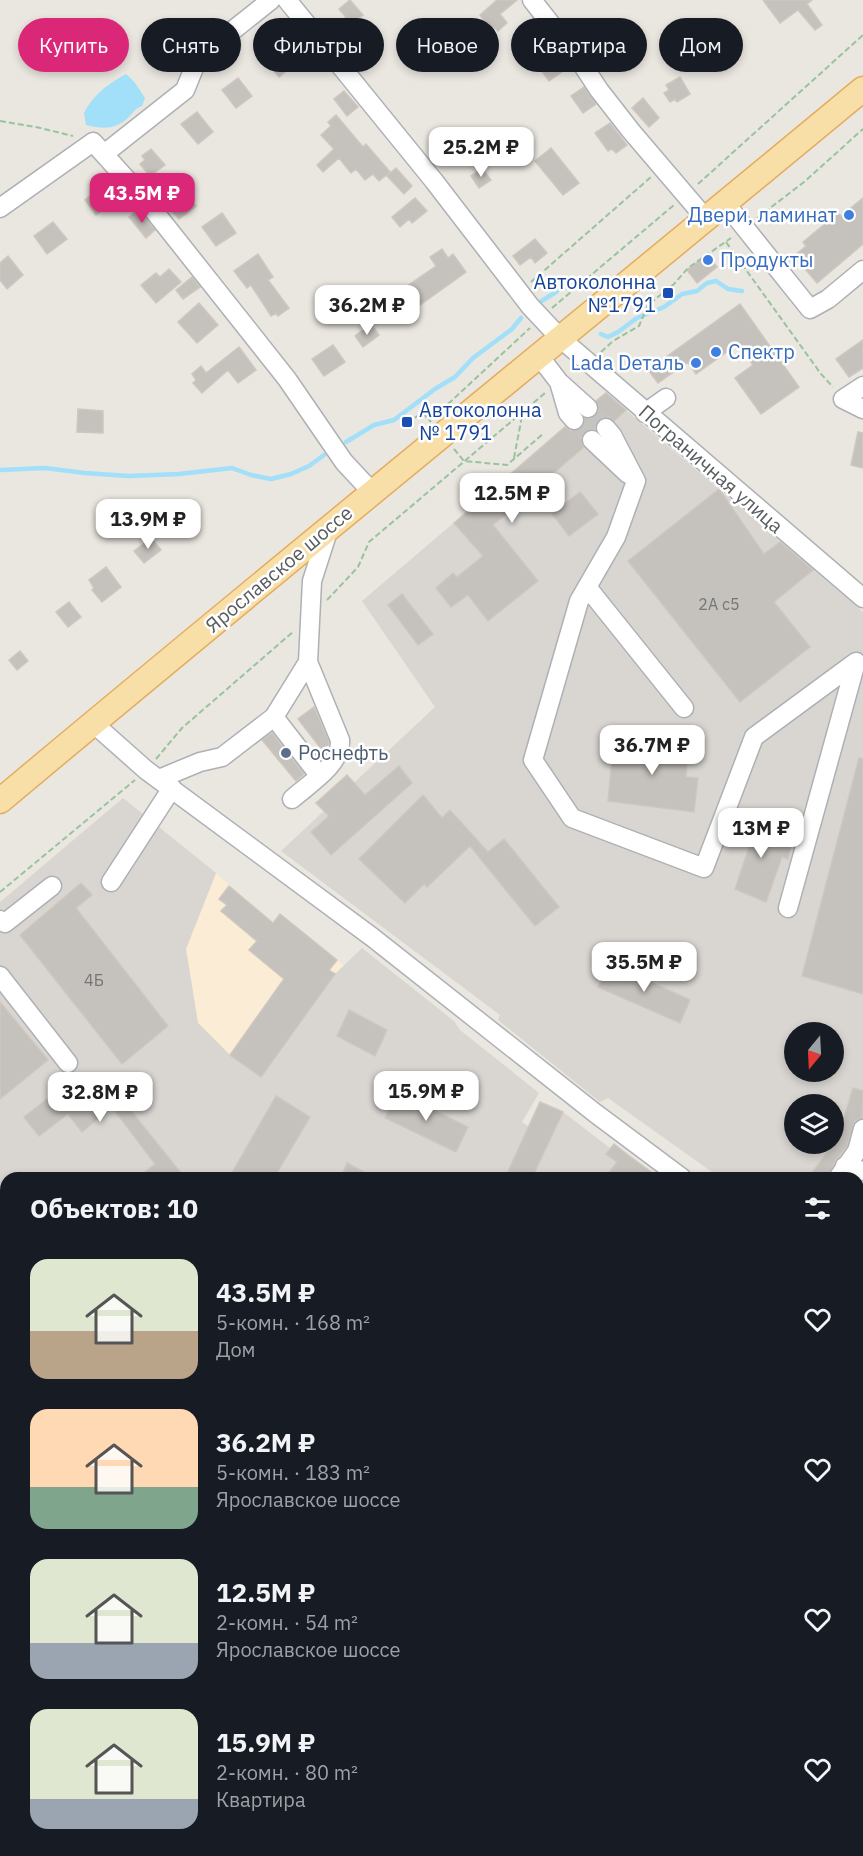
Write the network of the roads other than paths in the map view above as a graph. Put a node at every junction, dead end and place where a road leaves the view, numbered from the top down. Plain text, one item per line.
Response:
1 (271, 0) edge
2 (532, 0) edge
3 (294, 2) edge
4 (863, 89) edge
5 (99, 148) junction
6 (725, 204) junction
7 (0, 208) edge
8 (706, 219) junction
9 (863, 270) edge
10 (560, 338) junction
11 (539, 356) junction
12 (559, 382) junction
13 (863, 386) edge
14 (666, 398) dead end
15 (588, 408) tunnel mouth
16 (863, 409) edge
17 (645, 413) junction
18 (574, 420) tunnel mouth
19 (606, 428) tunnel mouth
20 (592, 440) tunnel mouth
21 (636, 481) junction
22 (372, 492) junction
23 (328, 528) junction
24 (587, 587) junction
25 (863, 598) edge
26 (308, 662) junction
27 (684, 708) dead end
28 (274, 717) junction
29 (93, 723) junction
30 (319, 775) junction
31 (166, 784) junction
32 (292, 799) dead end
33 (0, 801) edge
34 (111, 882) dead end
35 (52, 886) dead end
36 (788, 908) dead end
37 (0, 920) edge
38 (0, 976) edge
39 (68, 1063) dead end
40 (863, 1129) edge
41 (863, 1171) edge
42 (674, 1172) edge
43 (841, 1172) edge

1 - 5 street
2 - 8 street
3 - 10 street, Пограничная улица
4 - 6 main road, Ярославское шоссе
5 - 7 street
5 - 22 street
6 - 8 main road, Ярославское шоссе
6 - 9 street
8 - 10 main road, Ярославское шоссе
10 - 11 main road, Ярославское шоссе
10 - 17 street, Пограничная улица
11 - 12 street
11 - 22 main road, Ярославское шоссе
12 - 15 street
12 - 18 street
13 - 16 street
14 - 17 street
17 - 25 street, Пограничная улица
19 - 21 street
20 - 21 street
21 - 24 street
22 - 23 main road, Ярославское шоссе
23 - 26 street
23 - 29 main road, Ярославское шоссе
24 - 27 street
24 - 36 street
26 - 28 street
26 - 30 street
28 - 30 street
28 - 31 street
29 - 31 street
29 - 33 main road, Ярославское шоссе
30 - 32 street
31 - 34 street
31 - 42 street
35 - 37 street
38 - 39 street
40 - 43 street
41 - 43 street

